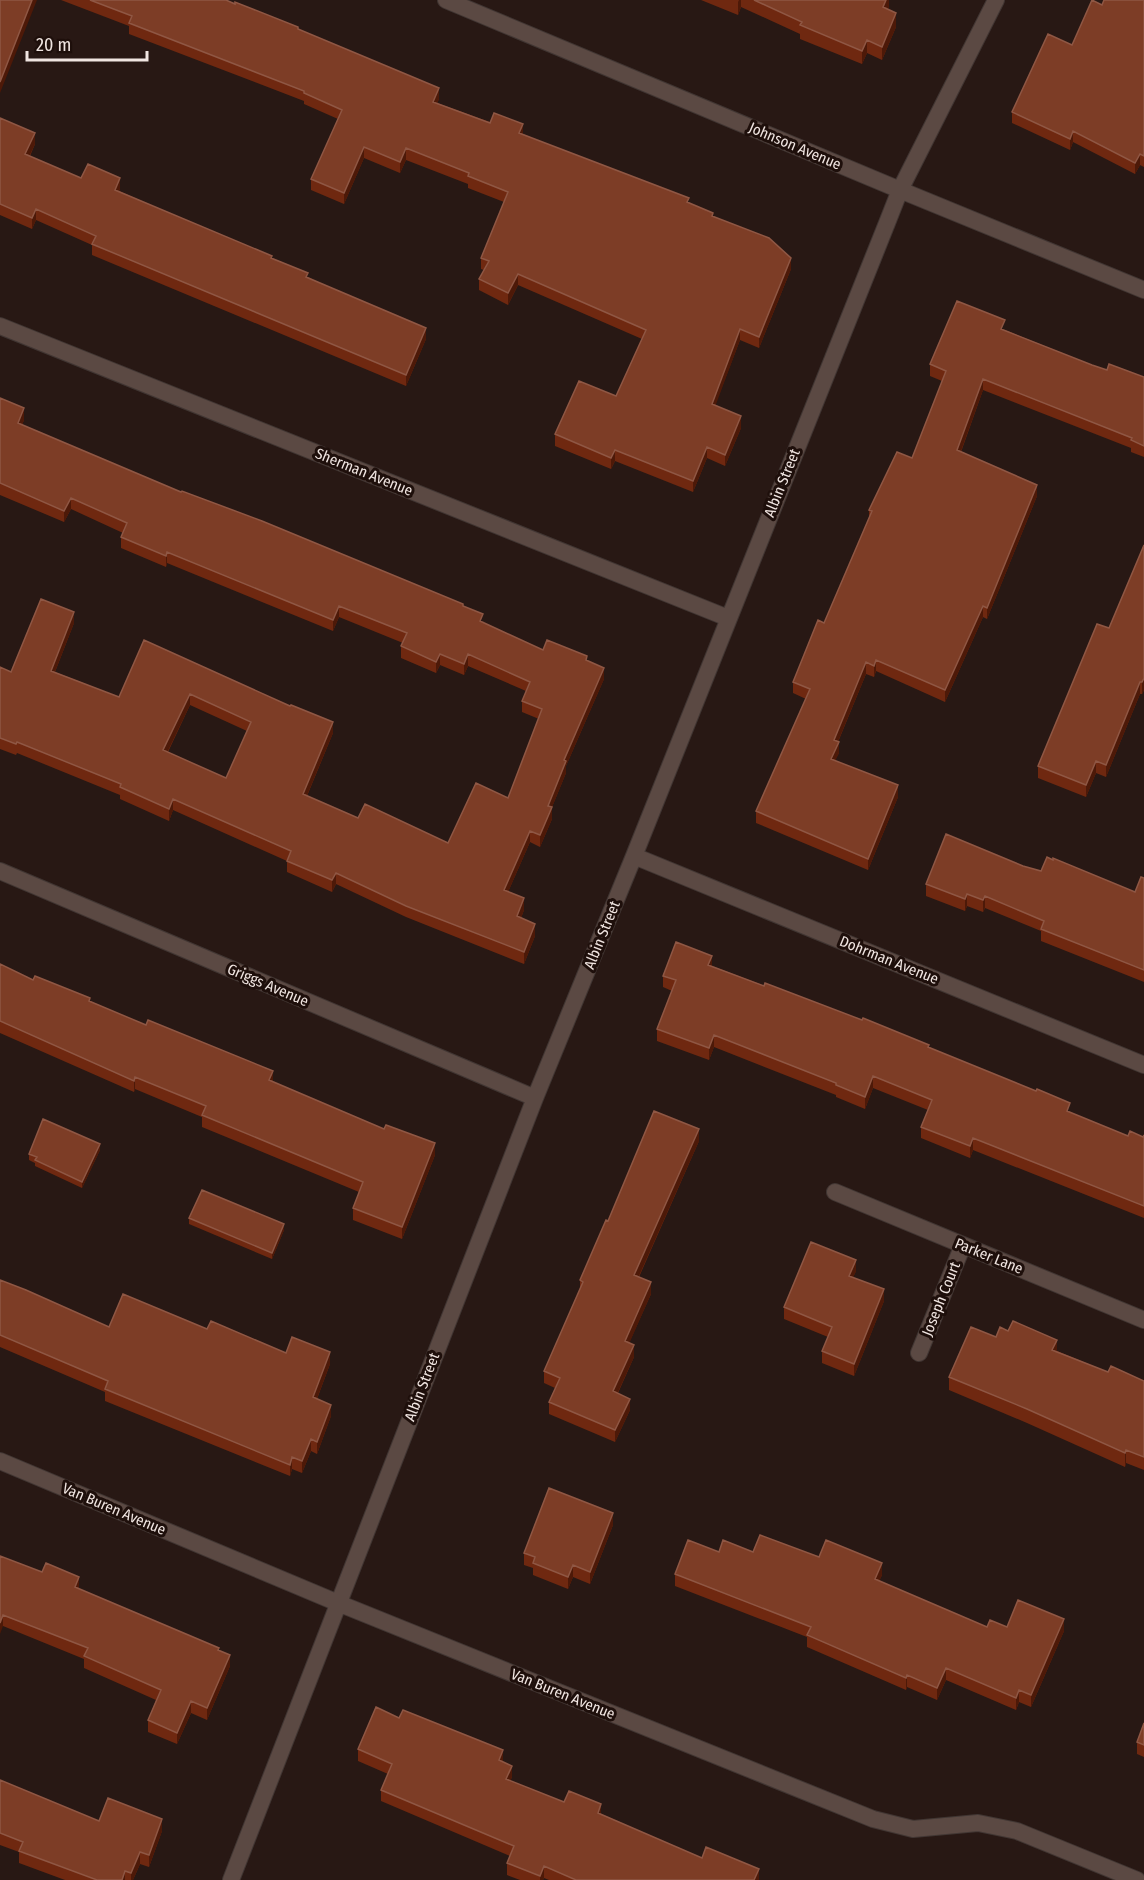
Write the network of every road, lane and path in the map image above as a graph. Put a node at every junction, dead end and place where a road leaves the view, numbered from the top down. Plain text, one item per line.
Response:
1 (446, 0) edge
2 (996, 0) edge
3 (900, 190) junction
4 (1144, 290) edge
5 (0, 326) edge
6 (728, 618) junction
7 (634, 856) junction
8 (0, 872) edge
9 (1144, 1065) edge
10 (535, 1098) junction
11 (834, 1192) dead end
12 (963, 1245) junction
13 (1144, 1320) edge
14 (919, 1353) dead end
15 (0, 1461) edge
16 (338, 1603) junction
17 (231, 1880) edge
18 (1137, 1880) edge

1 - 3 street, Johnson Avenue
2 - 3 street, Albin Street
3 - 4 street, Johnson Avenue
3 - 6 street, Albin Street
5 - 6 street, Sherman Avenue
6 - 7 street, Albin Street
7 - 9 street, Dohrman Avenue
7 - 10 street, Albin Street
8 - 10 street, Griggs Avenue
10 - 16 street, Albin Street
11 - 12 street, Parker Lane
12 - 13 street, Parker Lane
12 - 14 street, Joseph Court
15 - 16 street, Van Buren Avenue
16 - 17 street, Albin Street
16 - 18 street, Van Buren Avenue

